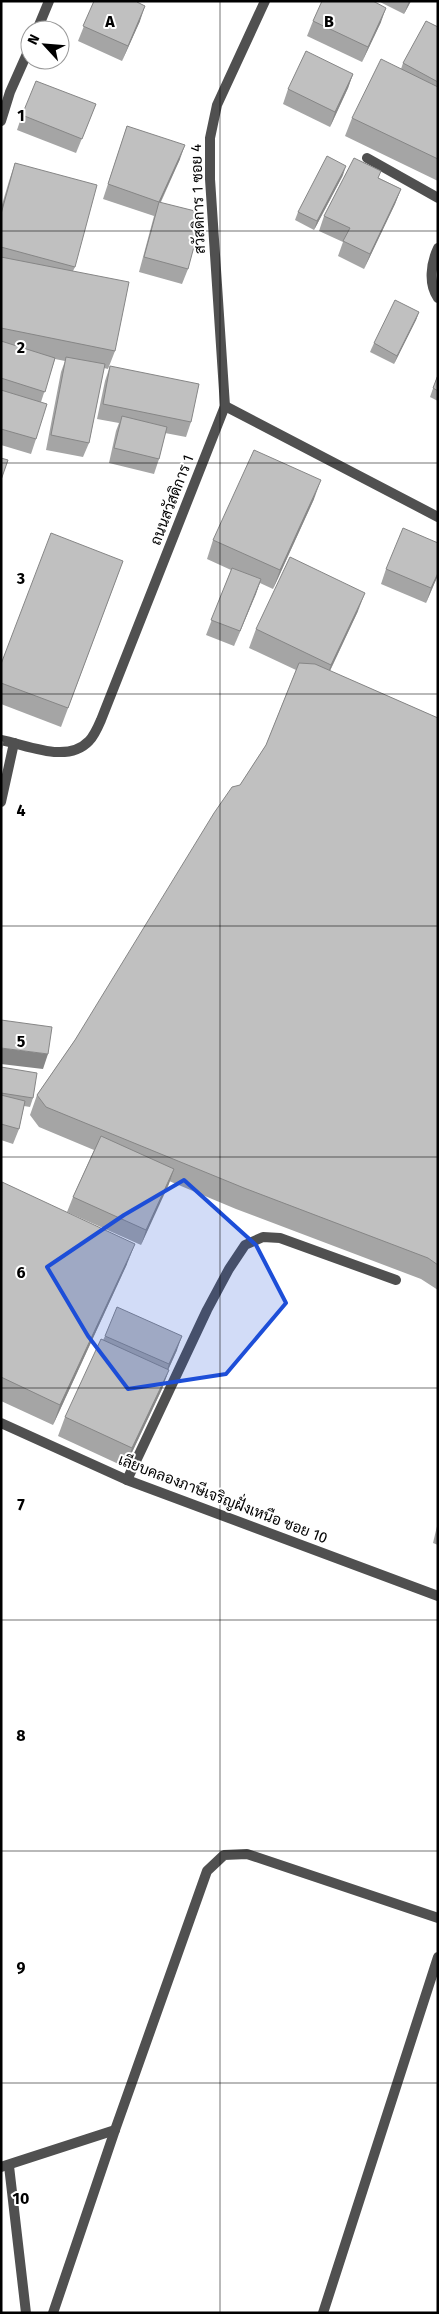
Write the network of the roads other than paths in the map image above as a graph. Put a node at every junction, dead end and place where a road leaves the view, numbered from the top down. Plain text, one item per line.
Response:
1 (49, 1) edge
2 (265, 1) edge
3 (41, 20) edge
4 (20, 70) edge
5 (1, 121) edge
6 (367, 158) dead end
7 (438, 198) edge
8 (438, 248) edge
9 (438, 298) edge
10 (225, 406) junction
11 (438, 517) edge
12 (1, 740) edge
13 (14, 743) junction
14 (1, 802) edge
15 (396, 1280) dead end
16 (1, 1423) edge
17 (127, 1480) junction
18 (438, 1596) edge
19 (438, 1918) edge
20 (438, 1957) edge
21 (115, 2130) junction
22 (5, 2167) edge
23 (26, 2313) edge
24 (53, 2313) edge
25 (323, 2313) edge

1 - 3 street
2 - 10 street, สวัสดิการ 1 ซอย 4
4 - 5 street
6 - 7 street
8 - 9 street
10 - 11 street
10 - 13 street, ถนนสวัสดิการ 1
12 - 13 street, ถนนสวัสดิการ 1
13 - 14 street
15 - 17 street
16 - 17 street, เลียบคลองภาษีเจริญฝั่งเหนือ ซอย 10
17 - 18 street, เลียบคลองภาษีเจริญฝั่งเหนือ ซอย 10
19 - 21 street
20 - 25 street
21 - 22 street
21 - 24 street
22 - 23 street

